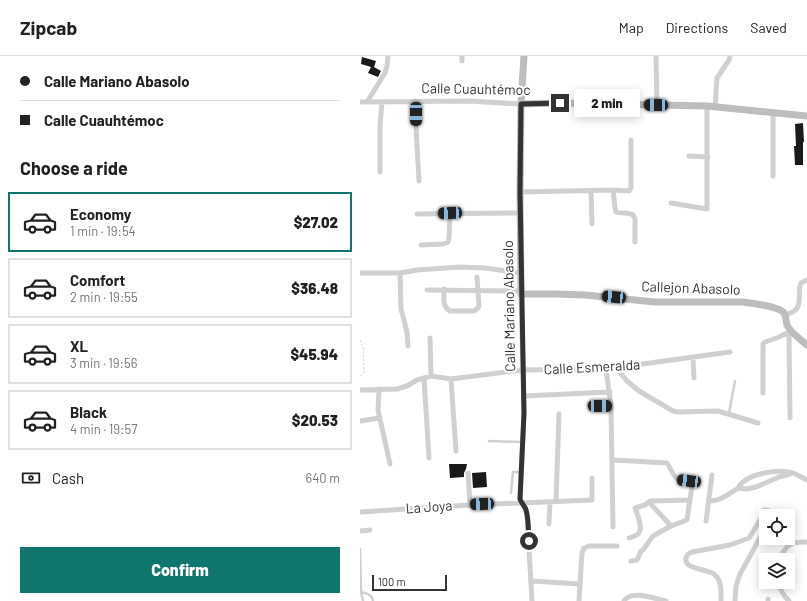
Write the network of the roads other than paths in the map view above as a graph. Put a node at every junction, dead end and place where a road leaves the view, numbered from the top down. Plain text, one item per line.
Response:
1 (388, 56) edge
2 (524, 56) edge
3 (656, 56) edge
4 (730, 56) edge
5 (415, 101) junction
6 (360, 102) edge
7 (367, 102) junction
8 (382, 102) junction
9 (521, 104) junction
10 (656, 105) junction
11 (707, 106) junction
12 (715, 107) junction
13 (773, 113) junction
14 (807, 116) edge
15 (631, 140) dead end
16 (689, 156) dead end
17 (708, 157) junction
18 (380, 172) dead end
19 (773, 176) dead end
20 (419, 181) dead end
21 (613, 190) junction
22 (591, 191) junction
23 (520, 192) junction
24 (671, 203) dead end
25 (520, 212) junction
26 (450, 213) junction
27 (417, 214) dead end
28 (592, 224) dead end
29 (635, 242) dead end
30 (421, 245) dead end
31 (360, 273) edge
32 (400, 273) junction
33 (521, 273) junction
34 (477, 277) dead end
35 (807, 280) edge
36 (444, 289) junction
37 (427, 290) dead end
38 (479, 290) junction
39 (521, 292) junction
40 (785, 315) junction
41 (790, 332) junction
42 (430, 338) dead end
43 (807, 345) edge
44 (408, 346) dead end
45 (730, 352) dead end
46 (693, 357) junction
47 (616, 368) junction
48 (606, 369) junction
49 (522, 370) junction
50 (431, 376) junction
51 (424, 378) junction
52 (694, 378) dead end
53 (451, 379) junction
54 (735, 380) dead end
55 (379, 389) junction
56 (360, 390) edge
57 (610, 392) junction
58 (763, 393) dead end
59 (524, 396) junction
60 (588, 406) dead end
61 (611, 406) junction
62 (559, 414) dead end
63 (729, 414) junction
64 (379, 418) junction
65 (790, 418) dead end
66 (360, 421) edge
67 (758, 423) dead end
68 (489, 441) dead end
69 (522, 442) junction
70 (456, 451) dead end
71 (429, 458) dead end
72 (613, 460) junction
73 (390, 464) dead end
74 (521, 472) junction
75 (468, 473) dead end
76 (793, 473) junction
77 (712, 475) dead end
78 (592, 478) dead end
79 (807, 480) edge
80 (738, 488) junction
81 (511, 493) dead end
82 (690, 500) junction
83 (556, 501) junction
84 (550, 502) junction
85 (649, 502) junction
86 (709, 502) junction
87 (521, 503) junction
88 (470, 505) junction
89 (360, 512) edge
90 (706, 521) dead end
91 (759, 522) edge
92 (550, 524) dead end
93 (671, 526) junction
94 (613, 527) dead end
95 (370, 530) dead end
96 (360, 531) edge
97 (629, 538) dead end
98 (759, 540) edge
99 (807, 542) edge
100 (617, 546) dead end
101 (360, 549) edge
102 (782, 553) edge
103 (631, 561) dead end
104 (531, 581) junction
105 (580, 584) junction
106 (780, 589) edge
107 (361, 592) junction
108 (363, 601) edge
109 (372, 601) edge
110 (532, 601) edge
111 (579, 601) edge
112 (624, 601) edge
113 (666, 601) edge
114 (721, 601) edge
115 (735, 601) edge
116 (789, 601) edge

1 - 7 street
2 - 9 street, Calle Mariano Abasolo
3 - 10 street
4 - 12 street
5 - 8 street, Calle Cuauhtémoc
5 - 9 street, Calle Cuauhtémoc
5 - 20 street
6 - 7 street, Calle Cuauhtémoc
7 - 8 street, Calle Cuauhtémoc
8 - 18 street
9 - 10 street, Calle Cuauhtémoc
9 - 23 street, Calle Mariano Abasolo
10 - 11 street, Calle Cuauhtémoc
11 - 12 street, Calle Cuauhtémoc
11 - 17 street
12 - 13 street, Calle Cuauhtémoc
13 - 14 street, Calle Cuauhtémoc
13 - 19 street
15 - 21 street
16 - 17 street
17 - 24 street
21 - 22 street
21 - 29 street
22 - 23 street
22 - 28 street
23 - 25 street, Calle Mariano Abasolo
25 - 26 street
25 - 33 street, Calle Mariano Abasolo
26 - 27 street
26 - 30 street
31 - 32 street
32 - 33 street
32 - 44 street
33 - 39 street, Calle Mariano Abasolo
34 - 38 street
35 - 40 street
36 - 37 street
36 - 38 street
36 - 38 street
38 - 39 street
39 - 40 street, Callejon Abasolo
39 - 49 street, Calle Mariano Abasolo
40 - 41 street
41 - 43 street
41 - 58 street
41 - 65 street
42 - 50 street
45 - 46 street, Calle Esmeralda
46 - 47 street, Calle Esmeralda
46 - 52 street
47 - 48 street, Calle Esmeralda
47 - 63 street
48 - 49 street, Calle Esmeralda
48 - 57 street
49 - 53 street, Calle Esmeralda
49 - 59 street, Calle Mariano Abasolo
50 - 51 street, Calle Esmeralda
50 - 53 street, Calle Esmeralda
51 - 55 street, Calle Esmeralda
51 - 71 street
53 - 70 street
54 - 63 lane
55 - 56 street, Calle Esmeralda
55 - 64 street
57 - 59 street
57 - 61 street
59 - 69 street, Calle Mariano Abasolo
60 - 61 street
61 - 72 street
62 - 83 street
63 - 67 street
64 - 66 street
64 - 73 street
68 - 69 lane
69 - 74 street, Calle Mariano Abasolo
72 - 82 street
72 - 94 street
74 - 81 lane
74 - 87 street, Calle Mariano Abasolo
75 - 88 street
76 - 79 street
76 - 80 street
76 - 80 street
77 - 86 street
78 - 83 street, La Joya
80 - 86 street
82 - 85 street
82 - 93 street
83 - 84 street, La Joya
84 - 87 street, La Joya
84 - 92 street
85 - 93 street
85 - 97 street
86 - 90 street
87 - 88 street, La Joya
87 - 104 street, Calle Mariano Abasolo
88 - 89 street, La Joya
91 - 114 street
93 - 103 street
95 - 96 street
98 - 115 street
99 - 102 street
100 - 105 street
101 - 107 lane
104 - 105 street
104 - 110 street, Calle Mariano Abasolo
105 - 111 street
106 - 116 street
107 - 108 lane
107 - 109 lane
112 - 113 street

